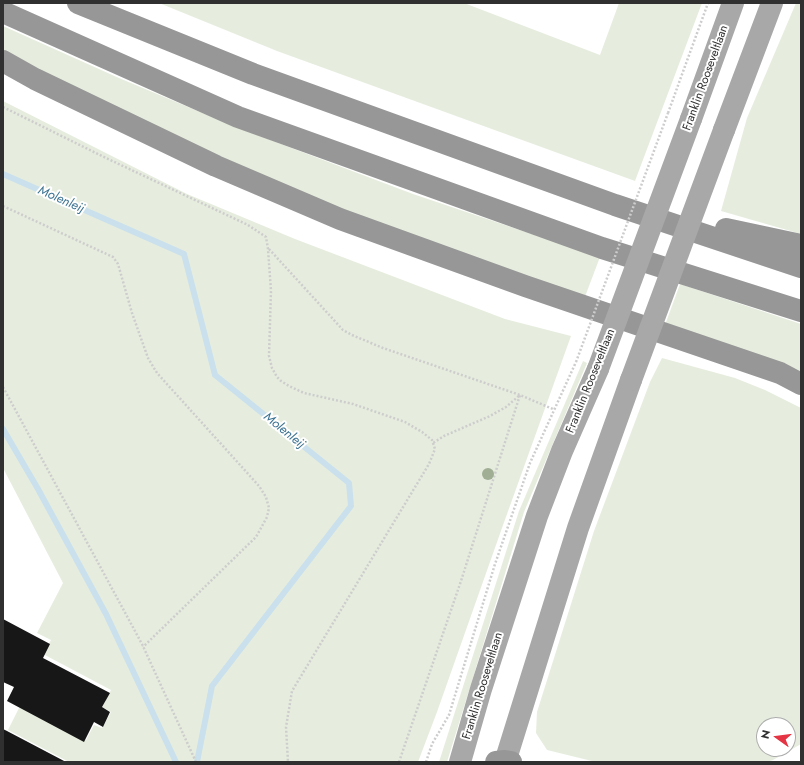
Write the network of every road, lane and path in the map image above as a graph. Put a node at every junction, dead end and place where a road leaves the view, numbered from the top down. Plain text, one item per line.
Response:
1 (78, 3) edge
2 (708, 3) edge
3 (733, 3) edge
4 (772, 3) edge
5 (3, 12) edge
6 (3, 61) edge
7 (3, 107) edge
8 (615, 205) junction
9 (3, 206) edge
10 (801, 245) edge
11 (268, 249) junction
12 (801, 267) edge
13 (801, 311) edge
14 (576, 362) dead end
15 (801, 384) edge
16 (3, 387) edge
17 (520, 395) junction
18 (553, 409) dead end
19 (433, 443) junction
20 (143, 647) junction
21 (196, 762) edge
22 (288, 762) edge
23 (400, 762) edge
24 (460, 762) edge
25 (504, 762) edge

1 - 8 highway
2 - 14 path, Franklin Rooseveltlaan, bridge
3 - 24 main road, Franklin Rooseveltlaan, bridge
4 - 25 main road, bridge
5 - 13 highway
6 - 15 highway
7 - 11 path
8 - 10 highway
8 - 12 highway
9 - 20 path
11 - 17 path
11 - 19 path
16 - 20 path
17 - 18 path
17 - 19 path
17 - 23 path
19 - 22 path
20 - 21 path

